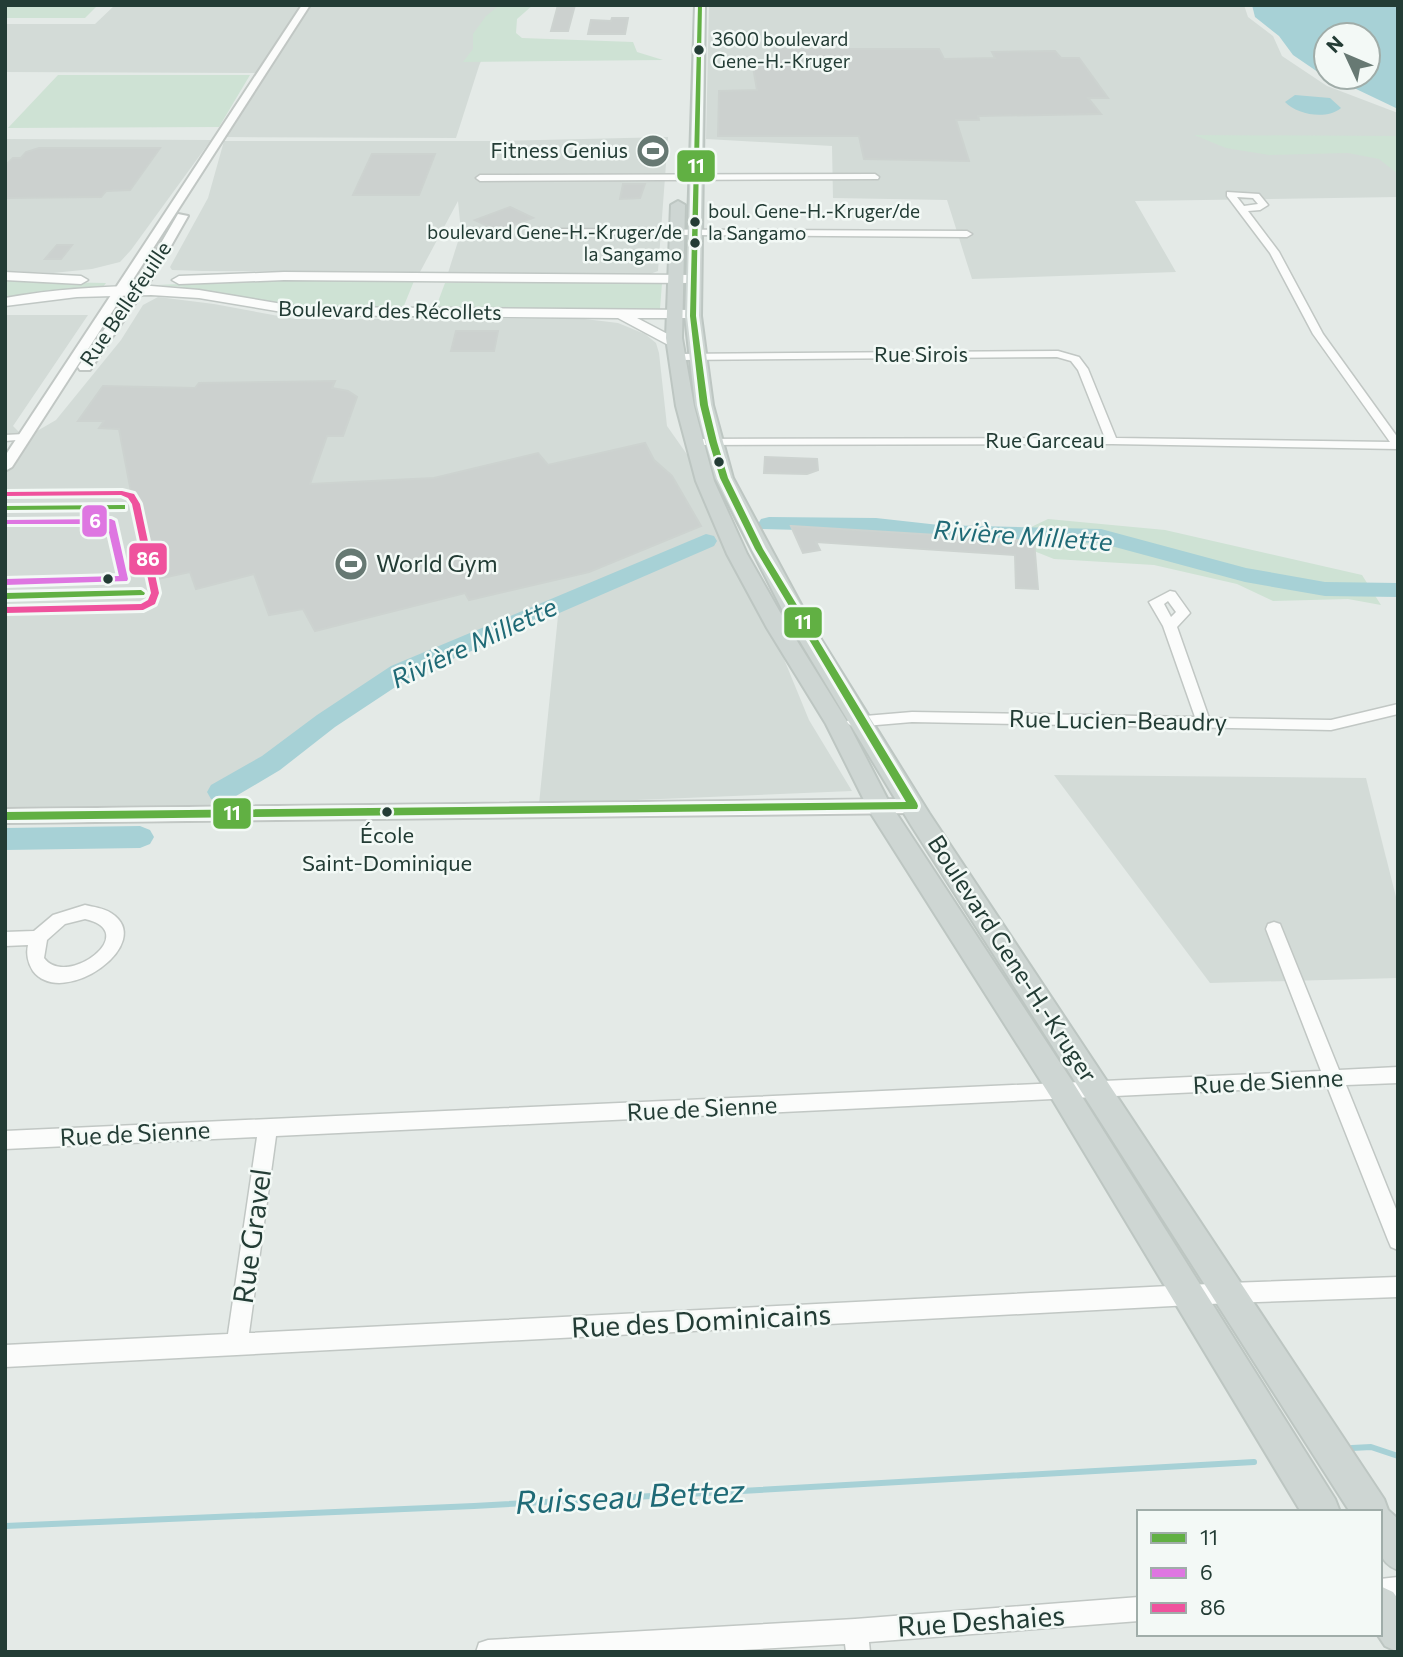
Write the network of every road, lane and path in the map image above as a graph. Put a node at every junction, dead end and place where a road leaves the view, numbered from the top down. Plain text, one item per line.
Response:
1 (306, 5) edge
2 (687, 5) edge
3 (700, 5) edge
4 (686, 27) dead end
5 (202, 164) junction
6 (678, 171) junction
7 (694, 176) junction
8 (875, 177) dead end
9 (480, 178) dead end
10 (1241, 209) junction
11 (545, 232) dead end
12 (677, 234) junction
13 (694, 234) junction
14 (967, 234) dead end
15 (5, 276) edge
16 (433, 277) junction
17 (675, 278) junction
18 (693, 279) junction
19 (131, 286) junction
20 (5, 302) edge
21 (414, 313) junction
22 (616, 314) junction
23 (674, 314) junction
24 (694, 314) junction
25 (675, 350) junction
26 (697, 356) junction
27 (27, 434) junction
28 (5, 438) edge
29 (1112, 441) junction
30 (703, 442) junction
31 (1398, 446) edge
32 (5, 467) edge
33 (1170, 626) dead end
34 (1398, 709) edge
35 (861, 722) junction
36 (837, 723) junction
37 (1205, 723) junction
38 (879, 806) junction
39 (913, 806) junction
40 (5, 816) edge
41 (1274, 929) dead end
42 (38, 938) junction
43 (5, 939) edge
44 (1398, 1076) edge
45 (1335, 1077) junction
46 (1098, 1091) junction
47 (1064, 1093) junction
48 (268, 1128) junction
49 (5, 1140) edge
50 (1398, 1240) edge
51 (1398, 1287) edge
52 (1229, 1293) junction
53 (1188, 1296) junction
54 (237, 1345) junction
55 (5, 1356) edge
56 (1321, 1510) edge
57 (1370, 1510) edge
58 (1382, 1528) edge
59 (1398, 1552) edge
60 (1382, 1608) edge
61 (1137, 1609) edge
62 (1398, 1633) edge
63 (856, 1641) edge
64 (488, 1652) edge

1 - 5 street, Rue Bellefeuille
2 - 4 main road
3 - 7 main road, Boulevard Gene-H.-Kruger
5 - 19 street, Rue Bellefeuille
5 - 19 street, Rue Bellefeuille
6 - 7 street
6 - 9 street
6 - 12 main road, Boulevard Gene-H.-Kruger
7 - 8 street
7 - 13 main road, Boulevard Gene-H.-Kruger
10 - 10 street
10 - 31 street
11 - 12 street
12 - 13 street
12 - 17 main road, Boulevard Gene-H.-Kruger
13 - 14 street
13 - 18 main road, Boulevard Gene-H.-Kruger
15 - 19 main road, Boulevard des Récollets
16 - 17 main road, Boulevard des Récollets
16 - 19 main road, Boulevard des Récollets
16 - 21 main road
17 - 18 main road, Boulevard des Récollets
17 - 23 main road, Boulevard Gene-H.-Kruger
18 - 24 main road, Boulevard Gene-H.-Kruger
19 - 20 main road, Boulevard des Récollets
19 - 21 main road, Boulevard des Récollets
19 - 27 street, Rue Bellefeuille
21 - 22 main road, Boulevard des Récollets
22 - 23 main road, Boulevard des Récollets
22 - 25 main road
23 - 24 main road, Boulevard des Récollets
23 - 25 main road, Boulevard Gene-H.-Kruger
24 - 26 main road, Boulevard Gene-H.-Kruger
25 - 26 street, Rue Sirois
25 - 30 main road, Boulevard Gene-H.-Kruger
26 - 29 street, Rue Sirois
26 - 30 main road, Boulevard Gene-H.-Kruger
27 - 28 street
27 - 32 street, Rue Bellefeuille
29 - 30 street, Rue Garceau
29 - 31 street, Rue Garceau
30 - 35 main road, Boulevard Gene-H.-Kruger
30 - 36 main road, Boulevard Gene-H.-Kruger
33 - 37 street
34 - 37 street, Rue Lucien-Beaudry
35 - 36 street, Rue Lucien-Beaudry
35 - 37 street, Rue Lucien-Beaudry
35 - 39 main road, Boulevard Gene-H.-Kruger
36 - 38 main road, Boulevard Gene-H.-Kruger
38 - 39 street
38 - 40 street
38 - 47 main road, Boulevard Gene-H.-Kruger
39 - 46 main road, Boulevard Gene-H.-Kruger
41 - 45 street
42 - 42 street
42 - 43 street
44 - 45 street, Rue de Sienne
45 - 46 street, Rue de Sienne
45 - 50 street
46 - 47 street, Rue de Sienne
46 - 52 main road, Boulevard Gene-H.-Kruger
47 - 48 street, Rue de Sienne
47 - 53 main road, Boulevard Gene-H.-Kruger
48 - 49 street, Rue de Sienne
48 - 54 street, Rue Gravel
51 - 52 street, Rue des Dominicains
52 - 53 street, Rue des Dominicains
52 - 57 main road, Boulevard Gene-H.-Kruger
53 - 54 street, Rue des Dominicains
53 - 56 main road, Boulevard Gene-H.-Kruger
54 - 55 street, Rue des Dominicains
58 - 59 main road
60 - 62 main road
61 - 63 street, Rue Deshaies
63 - 64 street, Rue Deshaies

